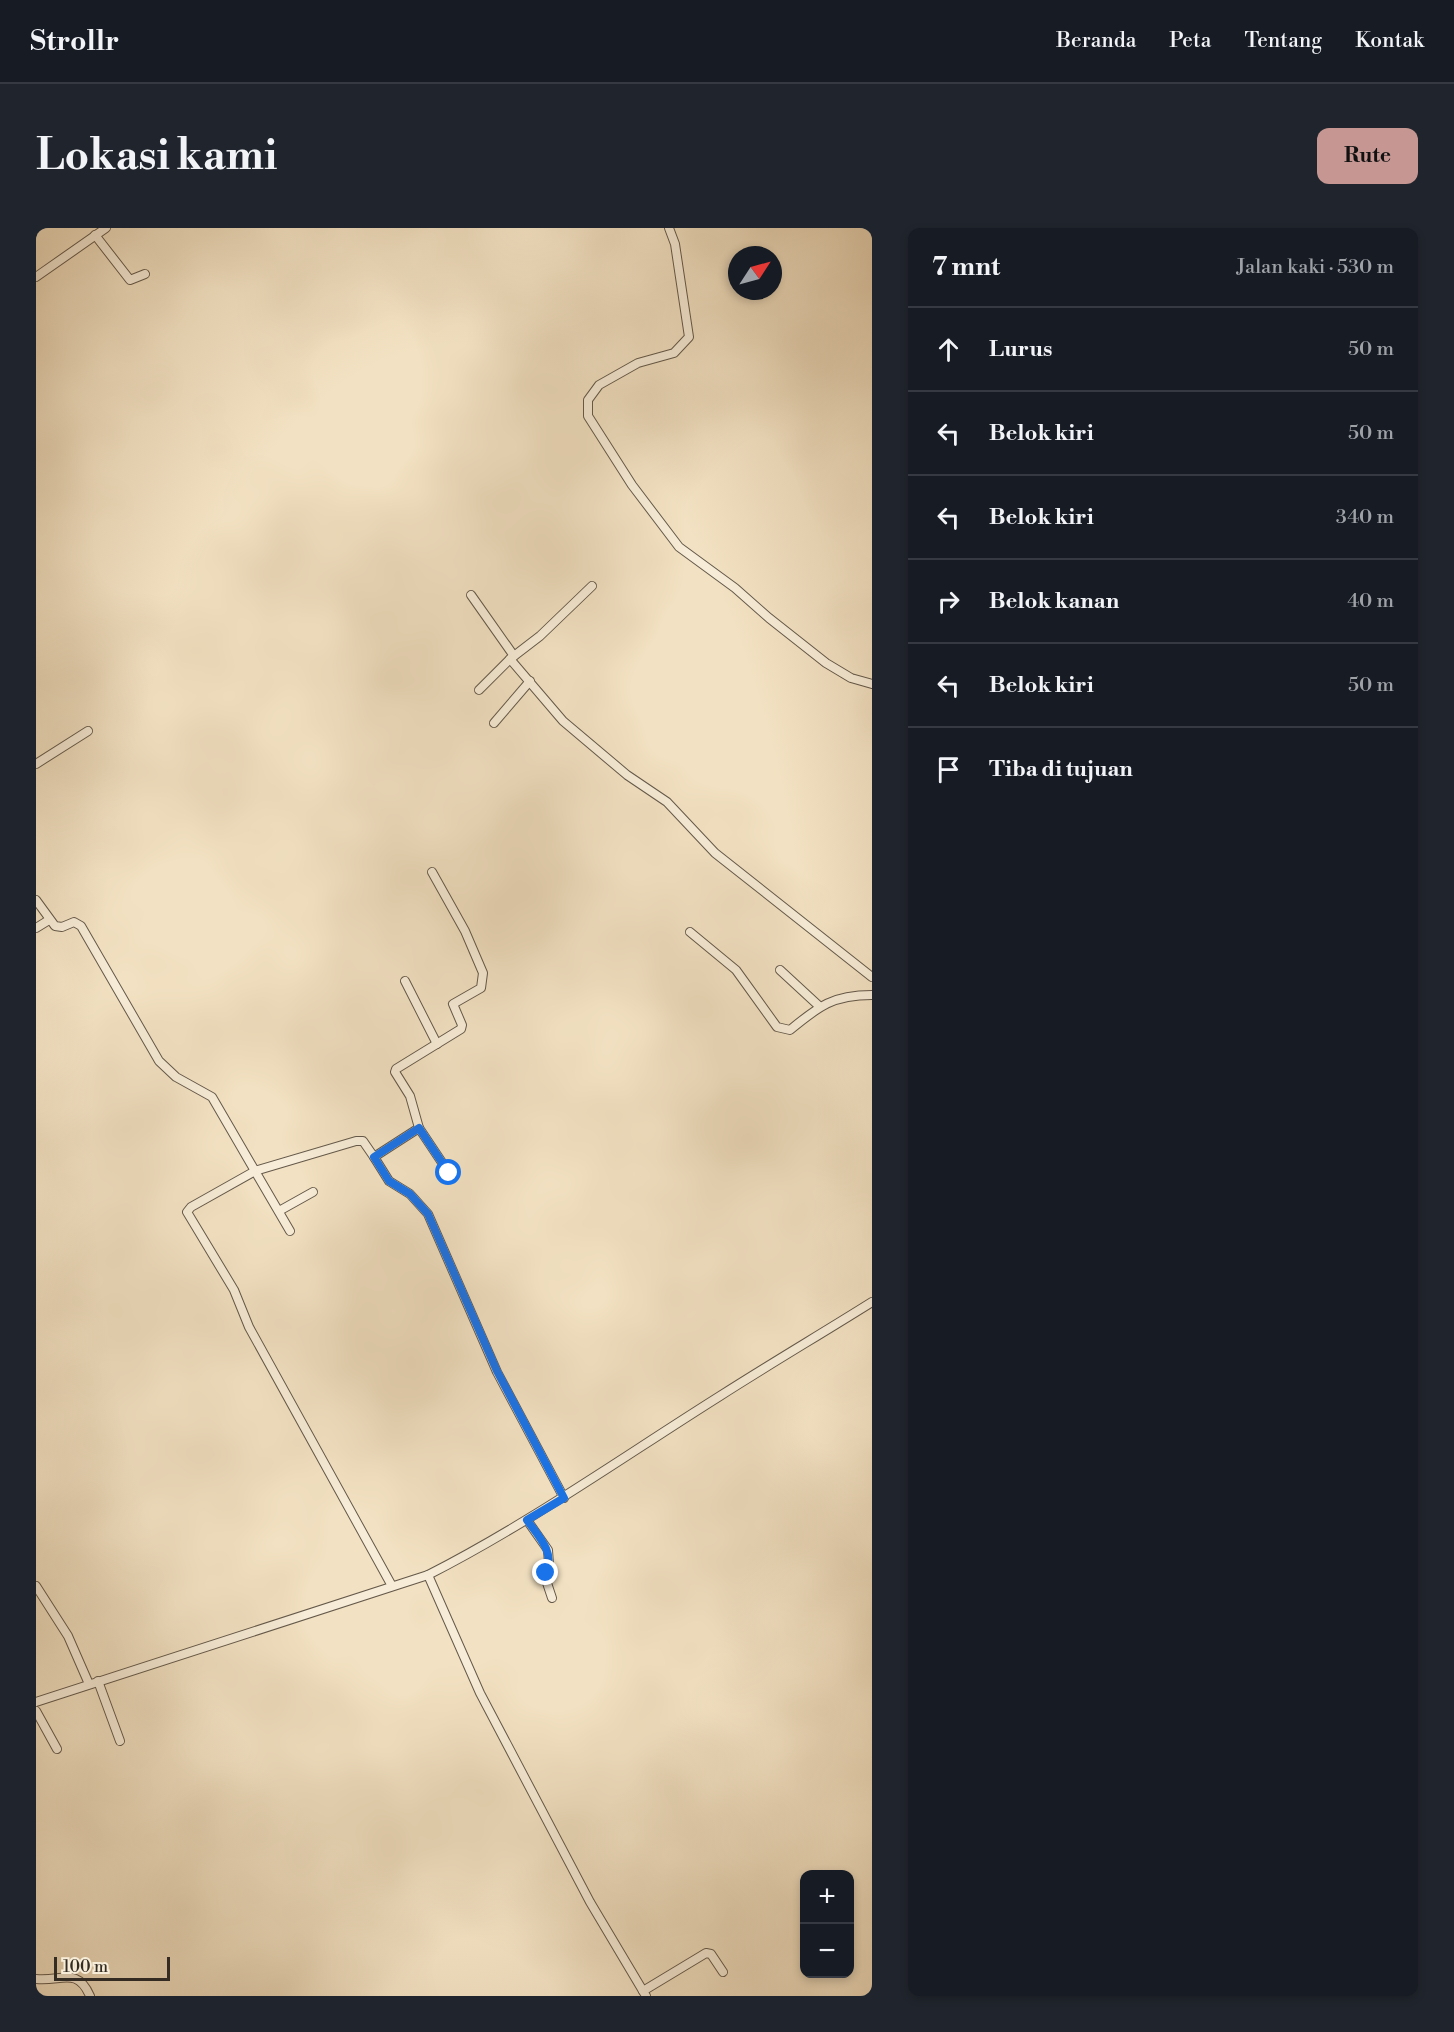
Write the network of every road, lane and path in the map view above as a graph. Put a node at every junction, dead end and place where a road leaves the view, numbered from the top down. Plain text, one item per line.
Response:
1 (106, 228) edge
2 (669, 228) edge
3 (95, 235) junction
4 (145, 274) dead end
5 (36, 278) edge
6 (592, 585) dead end
7 (471, 595) dead end
8 (512, 657) junction
9 (530, 681) junction
10 (872, 684) edge
11 (479, 690) dead end
12 (494, 723) dead end
13 (88, 731) dead end
14 (36, 764) edge
15 (432, 872) dead end
16 (36, 900) edge
17 (49, 920) junction
18 (36, 928) edge
19 (690, 932) dead end
20 (780, 970) dead end
21 (872, 977) edge
22 (405, 981) dead end
23 (872, 995) edge
24 (819, 1006) junction
25 (437, 1044) junction
26 (419, 1128) junction
27 (374, 1157) junction
28 (255, 1172) junction
29 (449, 1173) dead end
30 (313, 1192) dead end
31 (279, 1212) junction
32 (290, 1231) dead end
33 (872, 1302) edge
34 (564, 1498) junction
35 (527, 1520) junction
36 (428, 1575) junction
37 (36, 1586) edge
38 (392, 1586) junction
39 (552, 1598) dead end
40 (93, 1683) junction
41 (36, 1702) edge
42 (36, 1711) edge
43 (120, 1741) dead end
44 (57, 1749) dead end
45 (723, 1972) dead end
46 (36, 1979) edge
47 (645, 1994) edge
48 (90, 1996) edge

1 - 3 street
2 - 10 street
3 - 4 street
3 - 5 street
6 - 8 street
7 - 8 street
8 - 9 street
8 - 11 street
9 - 12 street
9 - 21 street
13 - 14 street
15 - 25 street
16 - 17 street
17 - 18 street
17 - 28 street
19 - 24 street
20 - 24 street
22 - 25 street
23 - 24 street
25 - 26 street
26 - 27 street
26 - 29 street
27 - 28 street
27 - 34 street
28 - 31 street
28 - 38 street
30 - 31 street
31 - 32 street
33 - 34 street
34 - 35 street
35 - 36 street
35 - 39 street
36 - 38 street
36 - 47 street
37 - 40 street
38 - 40 street
40 - 41 street
40 - 43 street
42 - 44 street
45 - 47 street
46 - 48 street

